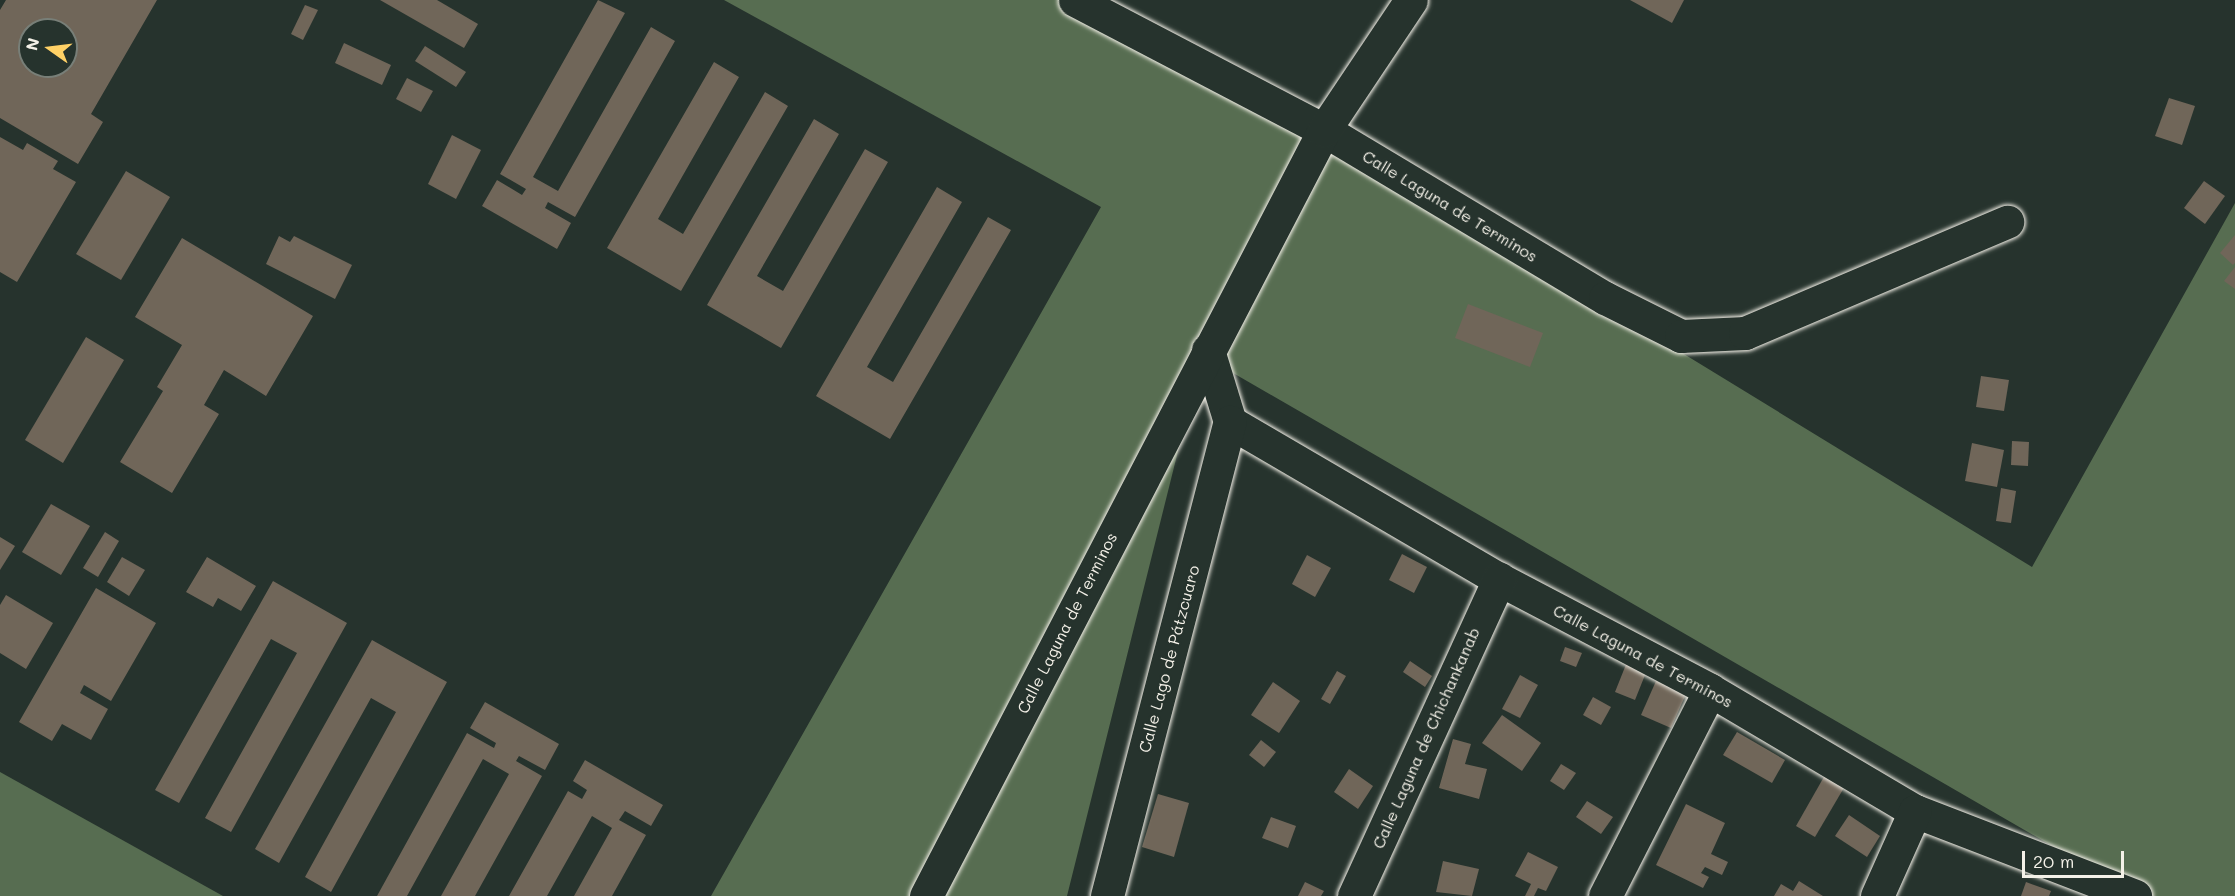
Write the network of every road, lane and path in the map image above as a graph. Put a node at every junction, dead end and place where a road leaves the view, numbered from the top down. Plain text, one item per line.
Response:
1 (1075, 0) edge
2 (1411, 0) edge
3 (1324, 130) junction
4 (2007, 222) dead end
5 (1208, 350) junction
6 (1230, 422) junction
7 (1498, 579) junction
8 (1710, 690) junction
9 (1915, 811) junction
10 (926, 896) edge
11 (1107, 896) edge
12 (1354, 896) edge
13 (1605, 896) edge
14 (1877, 896) edge
15 (2135, 896) edge

1 - 3 street, Calle Laguna de Terminos
2 - 3 street
3 - 4 street, Calle Laguna de Terminos
3 - 5 street, Calle Laguna de Terminos
5 - 6 street
5 - 10 street, Calle Laguna de Terminos
6 - 7 street, Calle Laguna de Terminos
6 - 11 street, Calle Lago de Pátzcuaro
7 - 8 street, Calle Laguna de Terminos
7 - 12 street, Calle Laguna de Chichankanab
8 - 9 street, Calle Laguna de Terminos
8 - 13 street
9 - 14 street
9 - 15 street, Calle Laguna de Terminos

